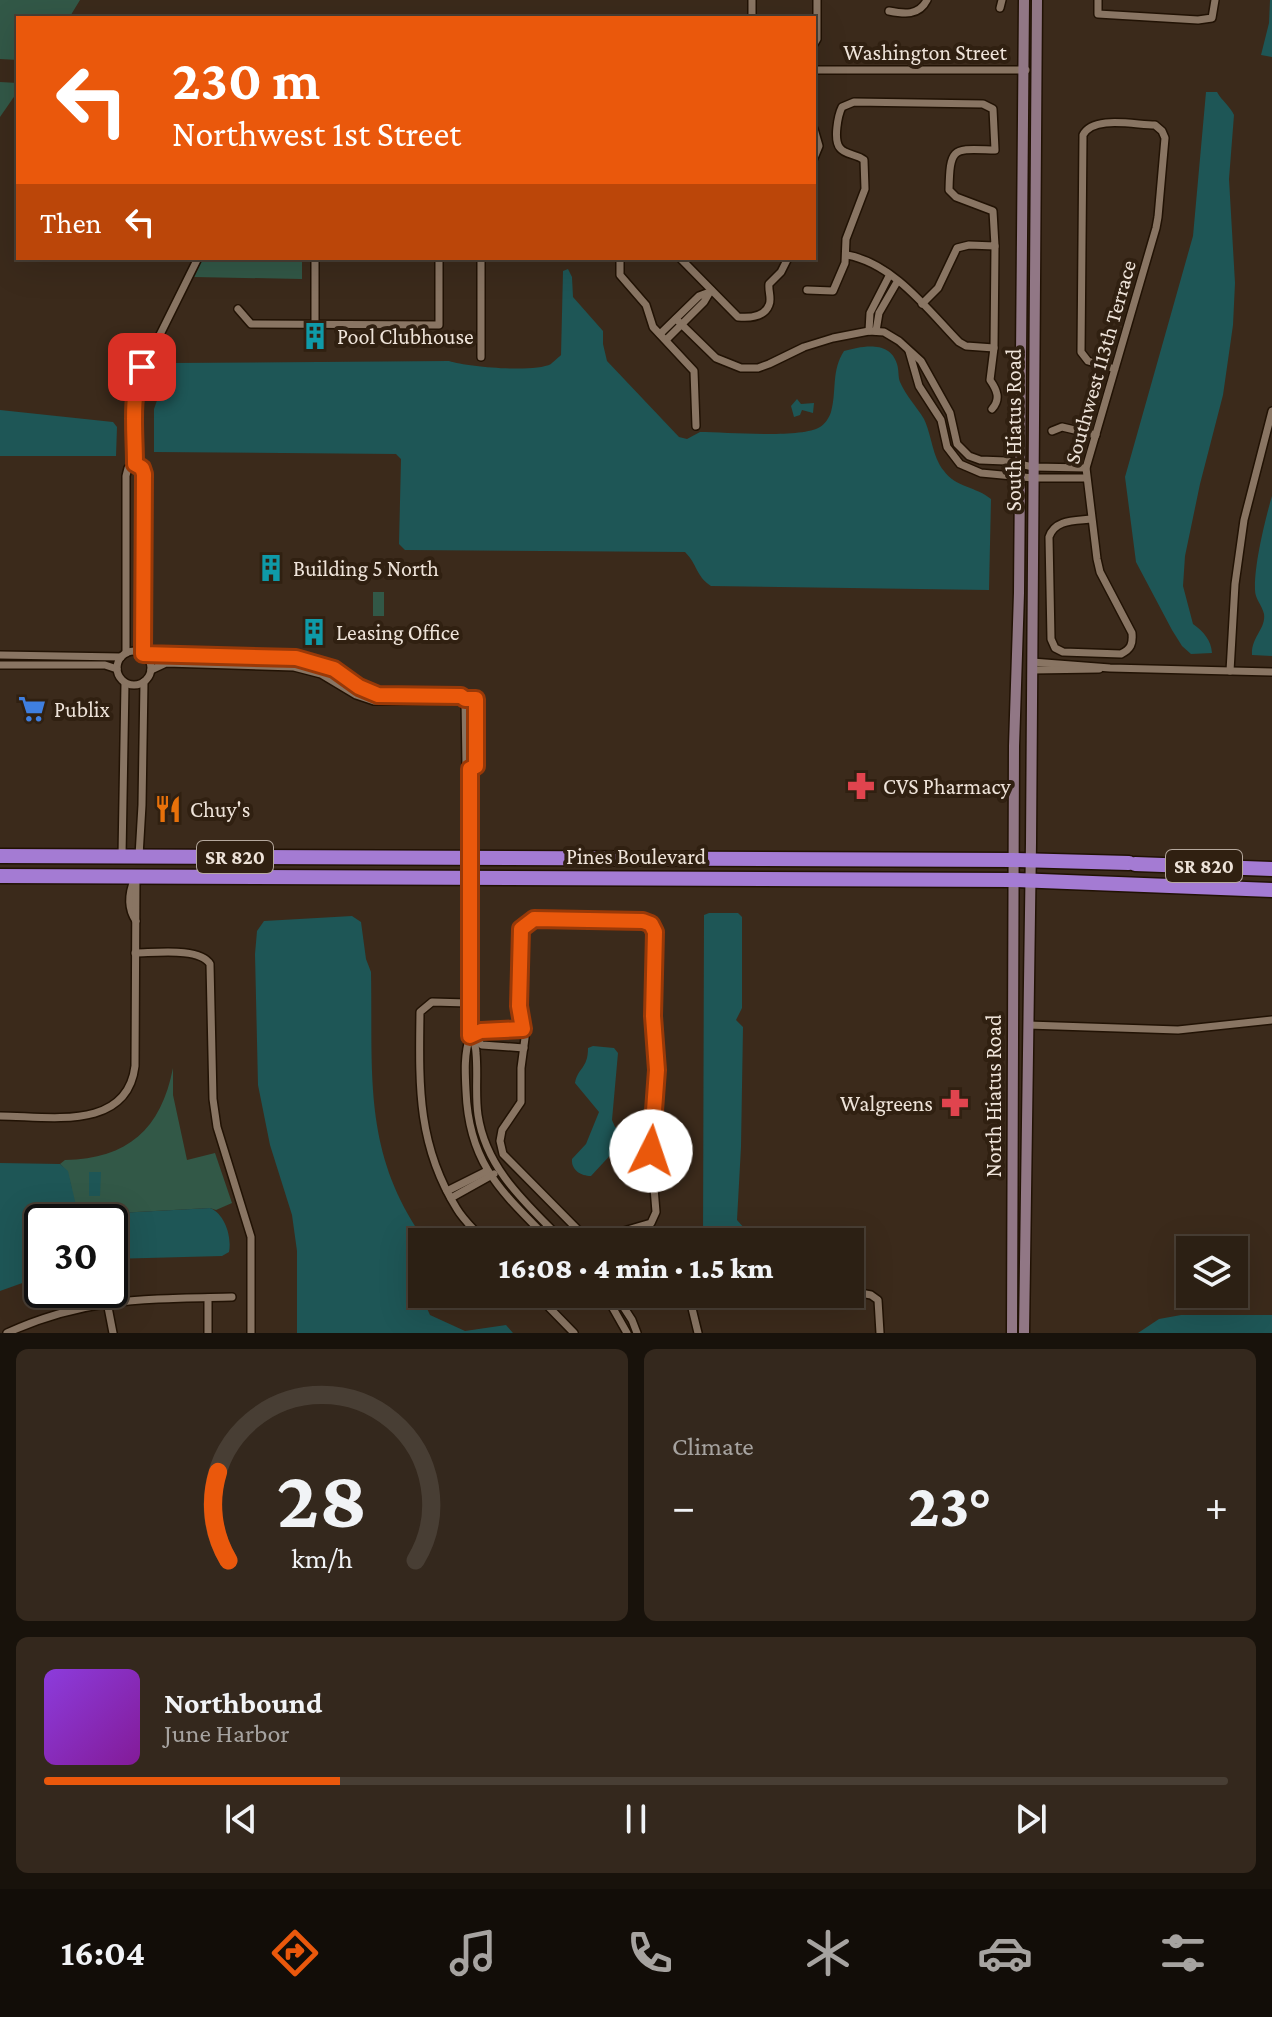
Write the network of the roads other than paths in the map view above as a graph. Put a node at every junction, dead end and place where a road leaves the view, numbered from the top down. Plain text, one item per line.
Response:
1 (817, 0) edge
2 (927, 0) edge
3 (1024, 0) edge
4 (1037, 0) edge
5 (1098, 0) edge
6 (1215, 0) edge
7 (889, 11) dead end
8 (816, 41) edge
9 (816, 70) edge
10 (1024, 70) junction
11 (1036, 71) junction
12 (995, 246) junction
13 (847, 255) junction
14 (197, 260) edge
15 (315, 260) edge
16 (439, 260) edge
17 (481, 260) edge
18 (620, 260) edge
19 (682, 260) edge
20 (787, 260) edge
21 (889, 276) junction
22 (897, 282) junction
23 (807, 290) dead end
24 (709, 291) junction
25 (922, 304) junction
26 (238, 309) dead end
27 (679, 322) junction
28 (315, 324) junction
29 (872, 331) junction
30 (663, 337) junction
31 (994, 348) junction
32 (908, 350) junction
33 (481, 357) dead end
34 (1115, 369) junction
35 (992, 409) dead end
36 (1272, 411) edge
37 (696, 426) dead end
38 (1052, 431) dead end
39 (1096, 435) junction
40 (135, 464) junction
41 (1020, 464) junction
42 (1086, 468) junction
43 (1033, 473) junction
44 (1019, 477) junction
45 (1086, 478) junction
46 (1092, 519) junction
47 (1019, 593) junction
48 (143, 654) junction
49 (0, 655) edge
50 (124, 655) junction
51 (1016, 662) junction
52 (0, 665) edge
53 (1032, 666) junction
54 (117, 669) junction
55 (151, 670) junction
56 (1230, 671) junction
57 (1272, 672) edge
58 (144, 682) junction
59 (125, 683) junction
60 (465, 699) junction
61 (1032, 727) junction
62 (470, 769) junction
63 (0, 856) edge
64 (122, 856) junction
65 (139, 856) junction
66 (158, 856) junction
67 (471, 858) junction
68 (1013, 860) junction
69 (1031, 860) junction
70 (1272, 869) edge
71 (0, 876) edge
72 (104, 876) junction
73 (136, 877) junction
74 (471, 877) junction
75 (1013, 880) junction
76 (1031, 880) junction
77 (1272, 890) edge
78 (135, 953) junction
79 (468, 1003) junction
80 (1272, 1020) edge
81 (1028, 1025) junction
82 (523, 1029) junction
83 (470, 1036) junction
84 (524, 1048) junction
85 (0, 1116) edge
86 (497, 1169) junction
87 (488, 1174) junction
88 (449, 1194) junction
89 (473, 1228) edge
90 (538, 1228) edge
91 (550, 1228) edge
92 (864, 1294) edge
93 (232, 1297) dead end
94 (208, 1298) junction
95 (128, 1300) edge
96 (77, 1308) edge
97 (108, 1308) edge
98 (550, 1308) edge
99 (613, 1308) edge
100 (624, 1308) edge
101 (692, 1308) edge
102 (8, 1333) edge
103 (113, 1333) edge
104 (208, 1333) edge
105 (251, 1333) edge
106 (574, 1333) edge
107 (627, 1333) edge
108 (637, 1333) edge
109 (698, 1333) edge
110 (880, 1333) edge
111 (1012, 1333) edge
112 (1024, 1333) edge

1 - 8 street
2 - 7 street
3 - 10 main road, South Hiatus Road
4 - 11 main road, South Hiatus Road
5 - 6 street
9 - 10 street, Washington Street
10 - 11 street, Washington Street
10 - 41 main road, South Hiatus Road
11 - 43 main road, South Hiatus Road
12 - 13 street
12 - 25 street
12 - 31 street
13 - 21 street
13 - 23 street
14 - 40 street
15 - 28 street
16 - 28 street
17 - 33 street
18 - 30 street
19 - 24 street
20 - 24 street
21 - 22 street
21 - 29 street
22 - 25 street
22 - 29 street
24 - 27 street
25 - 31 street
26 - 28 street
27 - 29 street
27 - 30 street
29 - 32 street
30 - 37 street
31 - 35 street
32 - 41 street
32 - 44 street
34 - 34 street, Southwest 113th Terrace
34 - 39 street, Southwest 113th Terrace
36 - 56 street
38 - 39 street
39 - 42 street, Southwest 113th Terrace
40 - 48 street
40 - 50 street
41 - 43 street
41 - 44 main road, South Hiatus Road
42 - 43 street
42 - 45 street, Southwest 113th Terrace
43 - 44 street
43 - 45 street
43 - 53 main road, South Hiatus Road
44 - 47 main road, South Hiatus Road
45 - 46 street, Southwest 113th Terrace
46 - 46 street, Southwest 113th Terrace
47 - 51 main road, South Hiatus Road
47 - 53 main road
48 - 50 street
48 - 55 street
48 - 60 street
49 - 50 street
50 - 54 street
51 - 61 main road
51 - 68 main road, South Hiatus Road
52 - 54 street
53 - 56 street
53 - 61 main road, South Hiatus Road
54 - 59 street
55 - 58 street
55 - 60 street
56 - 57 street
58 - 59 street
58 - 65 street
59 - 64 street
60 - 62 street
60 - 62 street
61 - 69 main road, South Hiatus Road
62 - 67 street
63 - 64 highway, Pines Boulevard / SR 820
64 - 65 highway, Pines Boulevard / SR 820
65 - 66 highway, Pines Boulevard / SR 820
65 - 72 highway
66 - 67 highway, Pines Boulevard / SR 820
66 - 73 highway
67 - 68 highway, Pines Boulevard / SR 820
67 - 74 street
68 - 69 highway, Pines Boulevard / SR 820
68 - 75 main road, North Hiatus Road
69 - 70 highway, Pines Boulevard / SR 820
69 - 76 main road, North Hiatus Road
71 - 72 highway, Pines Boulevard / SR 820
72 - 73 highway, Pines Boulevard / SR 820
73 - 74 highway, Pines Boulevard / SR 820
73 - 78 street
74 - 75 highway, Pines Boulevard / SR 820
74 - 79 street
75 - 76 highway, Pines Boulevard / SR 820
75 - 111 main road, North Hiatus Road
76 - 77 highway, Pines Boulevard / SR 820
76 - 81 main road, North Hiatus Road
78 - 85 street
78 - 105 street
79 - 83 street
79 - 88 street
80 - 81 street
81 - 112 main road, North Hiatus Road
82 - 83 street
82 - 84 street
82 - 84 street
83 - 84 street
83 - 86 street
83 - 87 street
86 - 87 street
86 - 91 street
87 - 88 street
87 - 90 street
88 - 89 street
92 - 110 street
93 - 94 street
94 - 95 street
94 - 104 street
96 - 102 street
97 - 103 street
98 - 106 street
99 - 107 street
100 - 108 street
101 - 109 street

